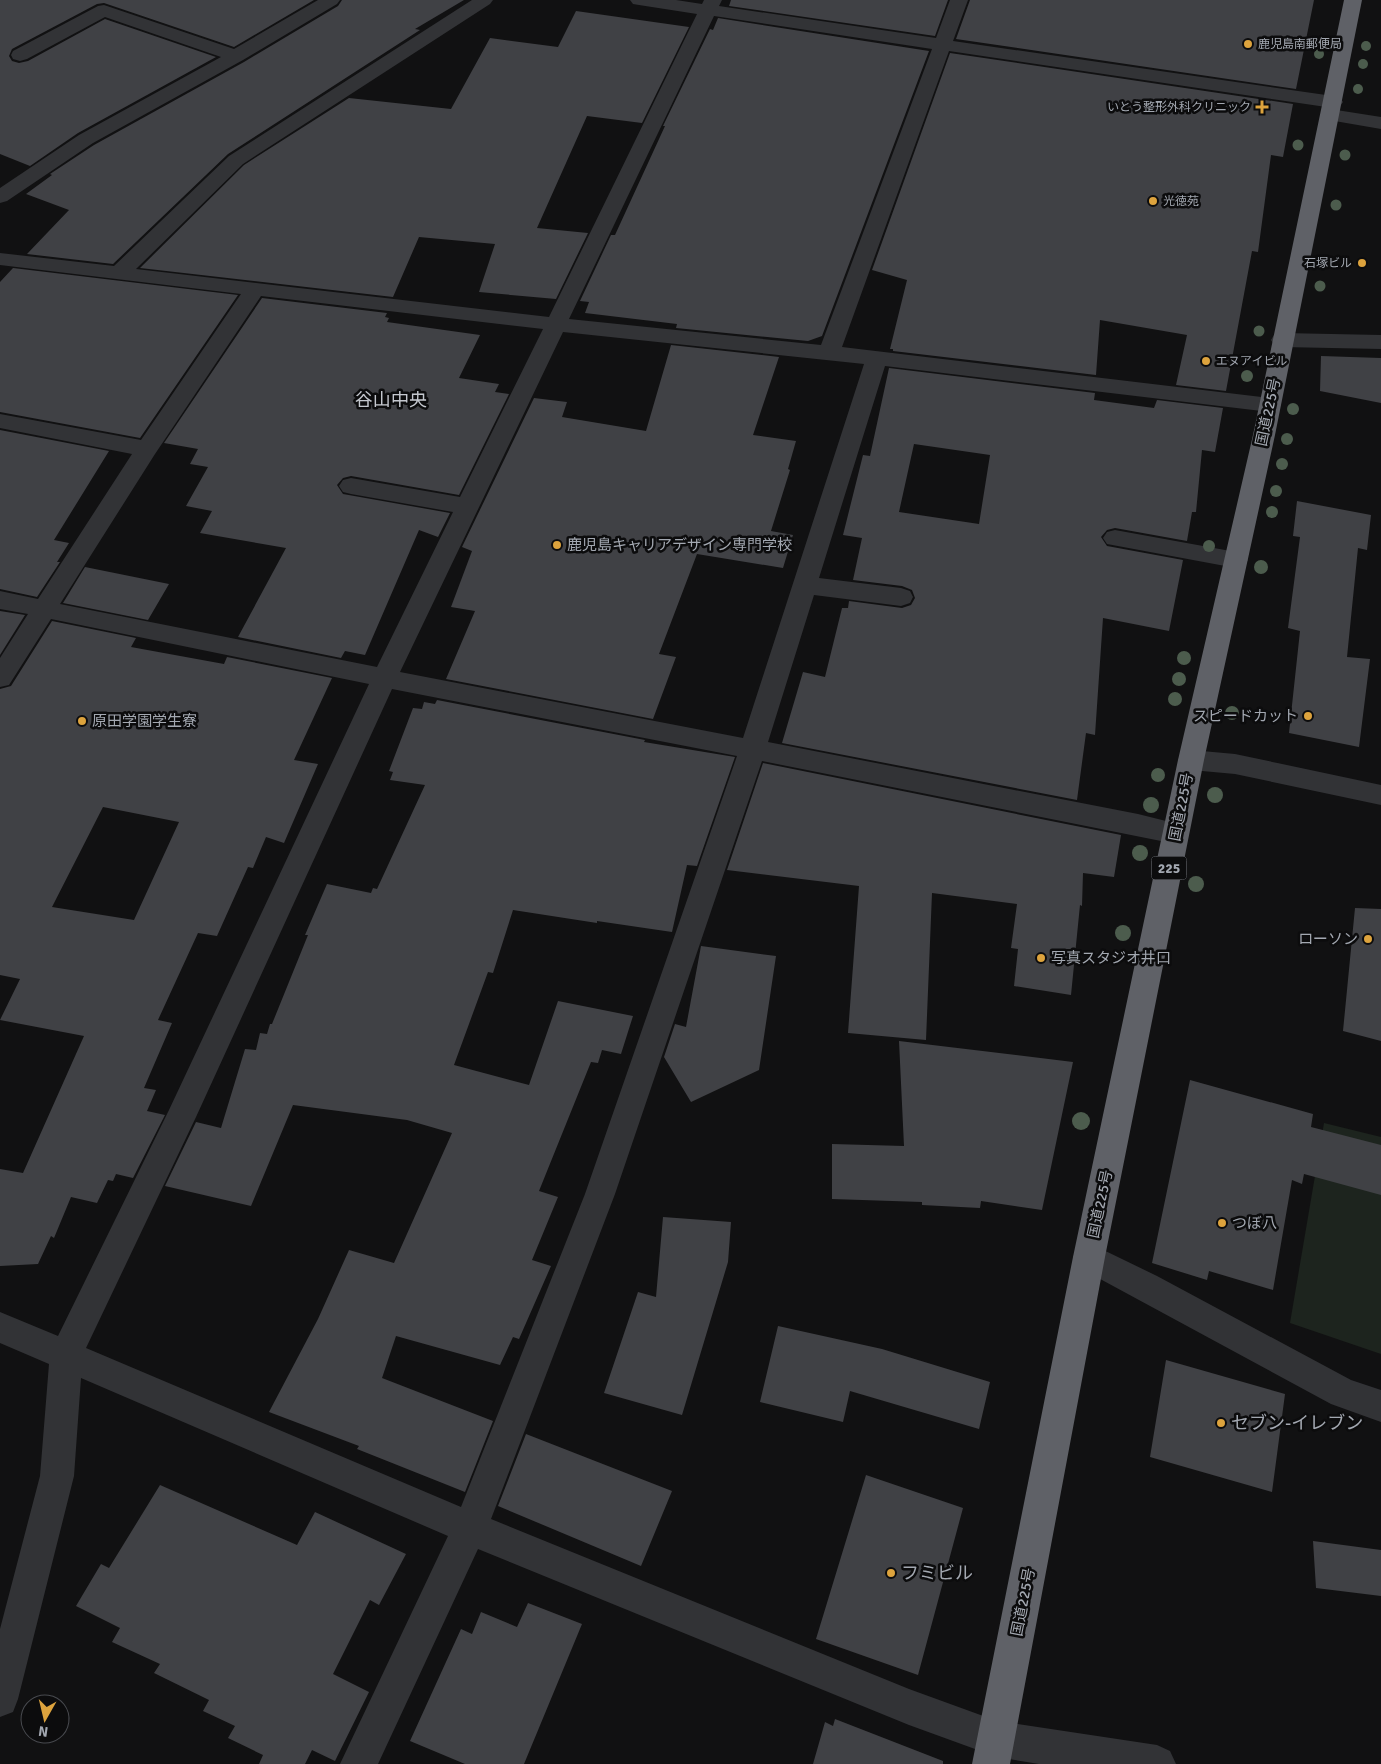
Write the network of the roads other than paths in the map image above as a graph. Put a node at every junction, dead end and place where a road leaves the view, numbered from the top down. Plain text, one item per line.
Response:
1 (331, 0) edge
2 (484, 0) edge
3 (639, 0) edge
4 (959, 0) edge
5 (1353, 0) edge
6 (711, 5) edge
7 (942, 44) junction
8 (20, 55) dead end
9 (236, 56) junction
10 (1332, 109) junction
11 (1381, 123) edge
12 (0, 197) edge
13 (0, 259) edge
14 (119, 273) junction
15 (255, 289) junction
16 (554, 324) junction
17 (1282, 340) junction
18 (1381, 342) edge
19 (829, 353) junction
20 (877, 358) junction
21 (1270, 405) junction
22 (0, 421) edge
23 (147, 449) junction
24 (351, 486) dead end
25 (467, 506) junction
26 (1115, 538) dead end
27 (1236, 560) junction
28 (805, 585) junction
29 (901, 597) dead end
30 (0, 600) edge
31 (45, 609) junction
32 (0, 678) edge
33 (384, 678) junction
34 (752, 751) junction
35 (1191, 760) junction
36 (1381, 795) edge
37 (1176, 833) junction
38 (1089, 1257) junction
39 (0, 1327) edge
40 (66, 1355) junction
41 (1381, 1406) edge
42 (470, 1528) junction
43 (0, 1699) edge
44 (994, 1752) edge
45 (360, 1764) edge
46 (1158, 1764) edge

1 - 9 street
2 - 14 street
3 - 6 street
4 - 7 street
5 - 10 highway, 国道225号 / 225
6 - 7 street
6 - 16 street
7 - 10 street
7 - 19 street
8 - 9 street
9 - 12 street
10 - 11 street
10 - 17 highway, 国道225号 / 225
13 - 14 street
14 - 15 street
15 - 16 street
15 - 23 street
16 - 19 street
16 - 25 street
17 - 18 street
17 - 21 highway, 国道225号 / 225
19 - 20 street
20 - 21 street
20 - 28 street
21 - 27 highway, 国道225号 / 225
22 - 23 street
23 - 31 street
24 - 25 street
25 - 33 street
26 - 27 street
27 - 35 highway, 国道225号 / 225
28 - 29 street
28 - 34 street
30 - 31 street
31 - 32 street
31 - 33 street
33 - 34 street
33 - 40 street
34 - 37 street
34 - 42 street
35 - 36 street
35 - 37 highway, 国道225号 / 225
37 - 38 highway, 国道225号 / 225
38 - 41 street
38 - 44 highway, 国道225号 / 225
39 - 40 street
40 - 42 street
40 - 43 street
42 - 44 street
42 - 45 street
44 - 46 street

